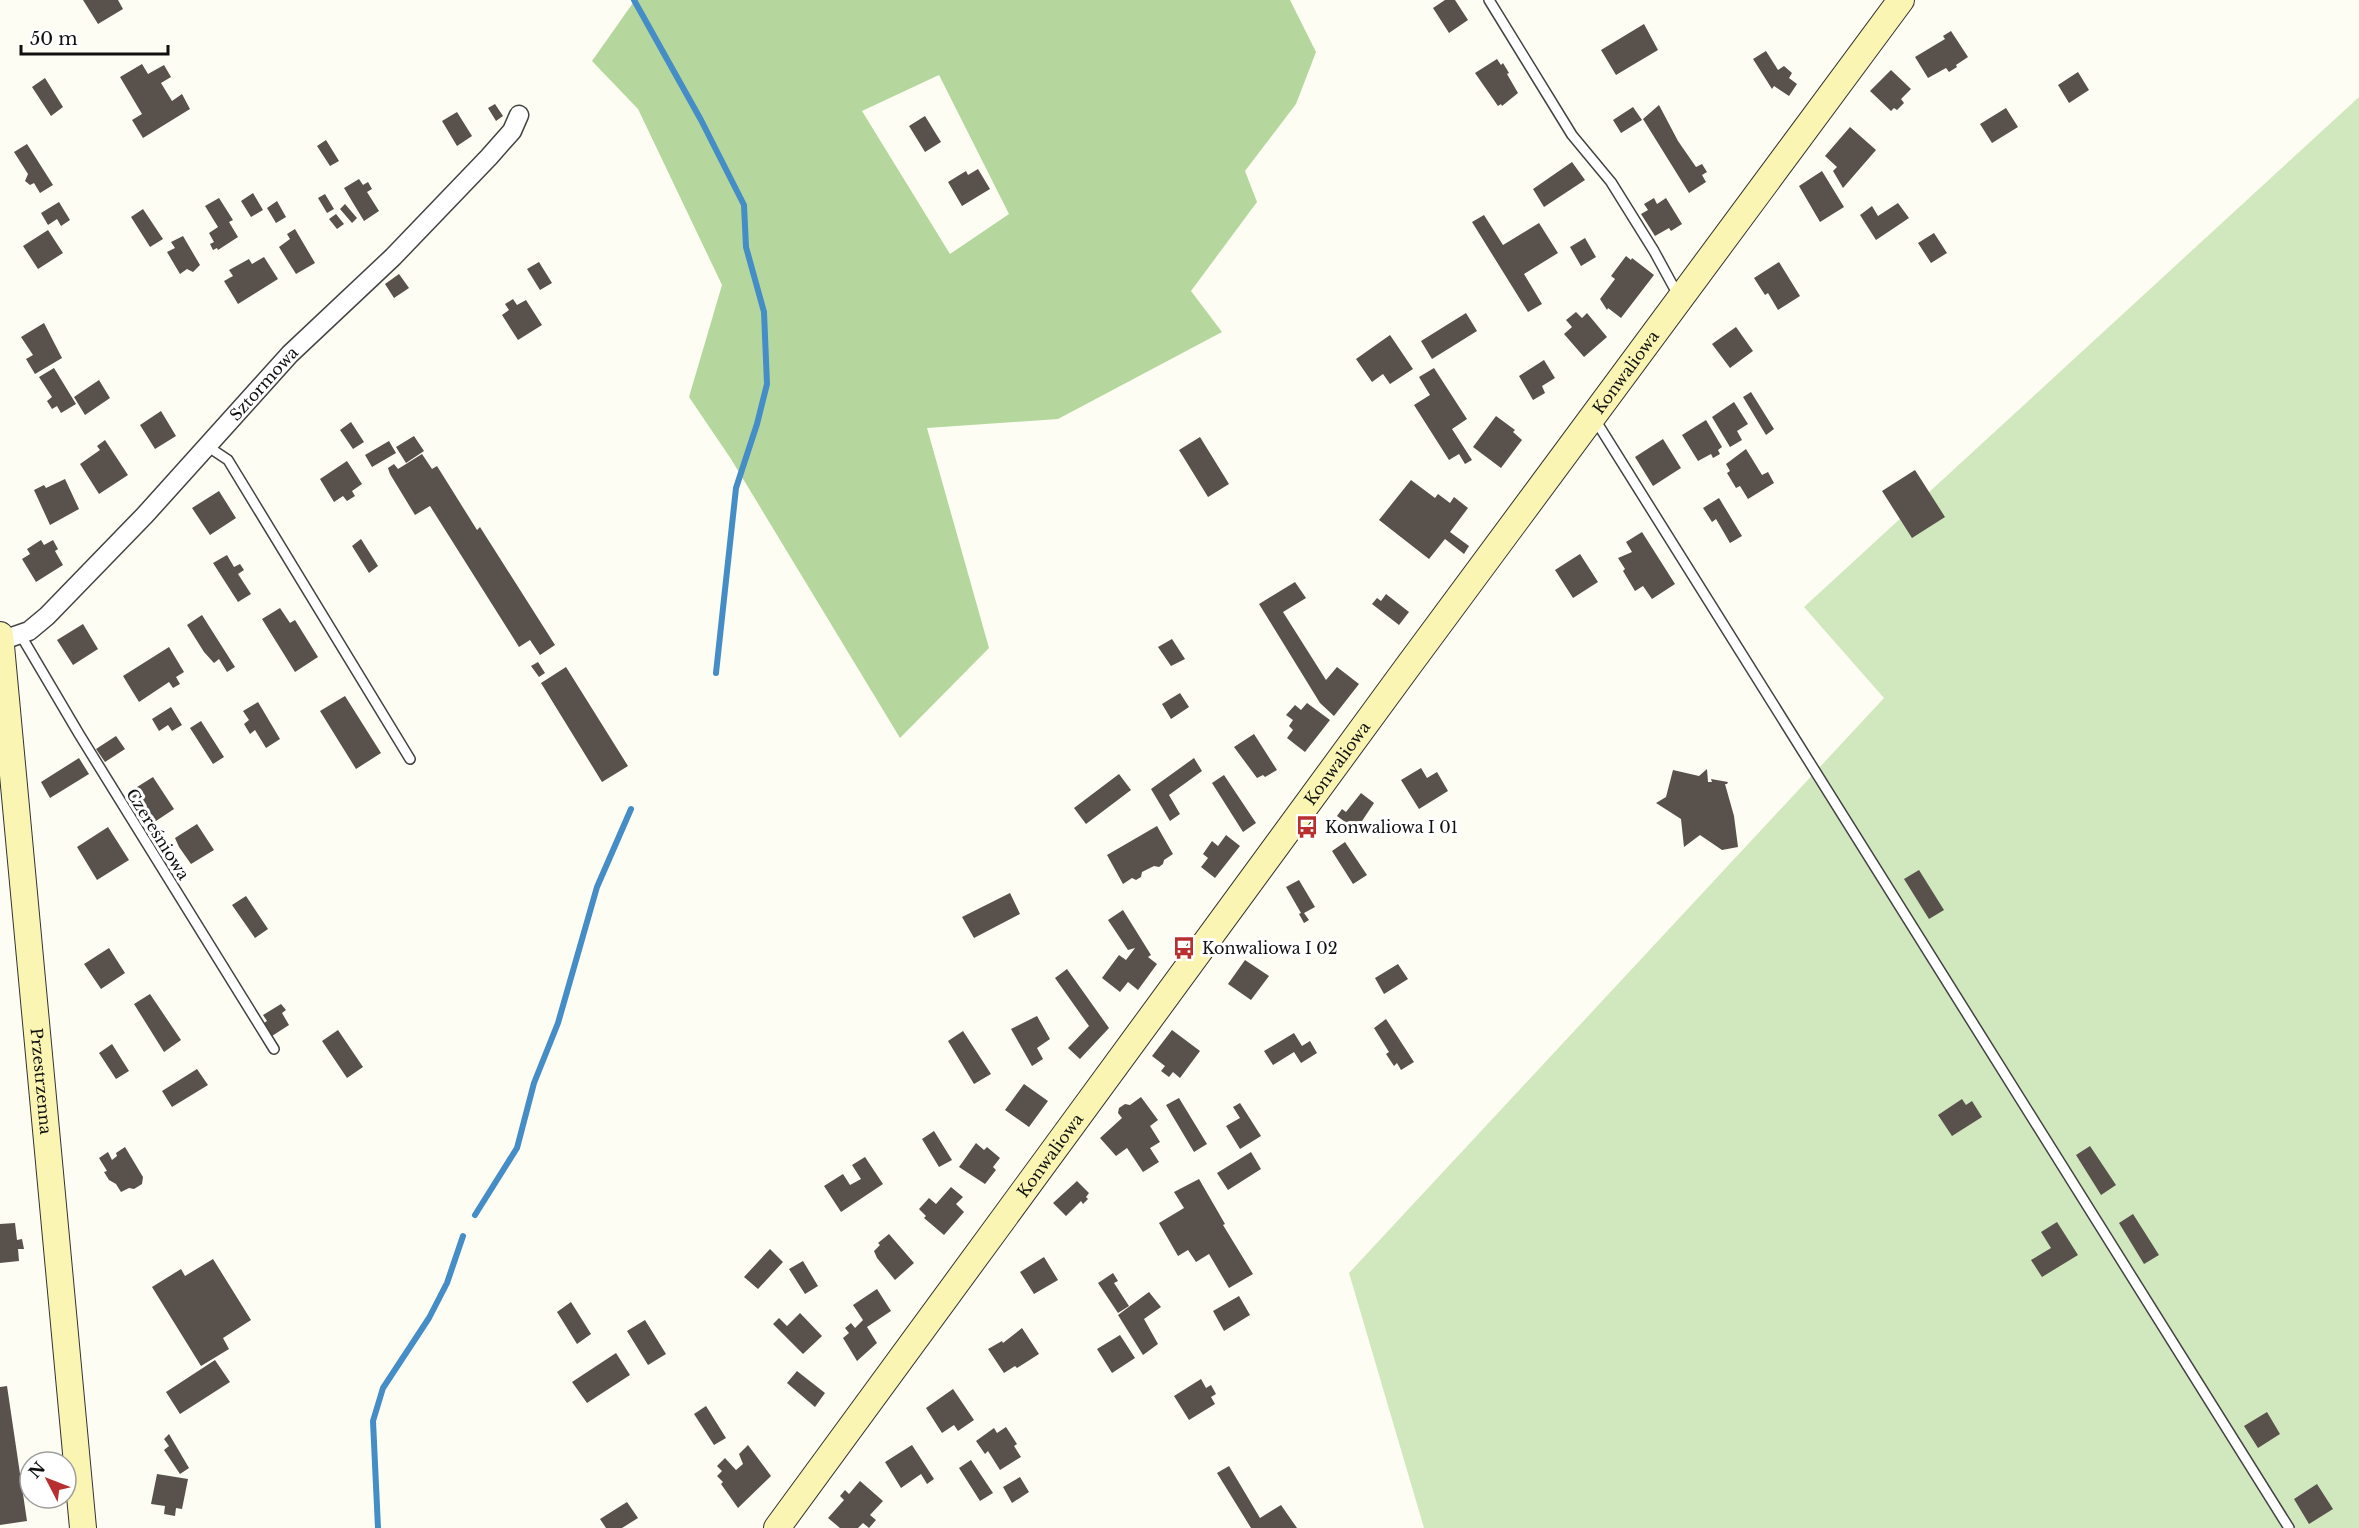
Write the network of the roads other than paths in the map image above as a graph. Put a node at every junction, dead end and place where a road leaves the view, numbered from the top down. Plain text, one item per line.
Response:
1 (1489, 0) edge
2 (1901, 0) edge
3 (519, 115) dead end
4 (1680, 298) junction
5 (1593, 416) junction
6 (207, 446) junction
7 (7, 637) edge
8 (2, 672) edge
9 (410, 759) dead end
10 (274, 1049) dead end
11 (83, 1528) edge
12 (777, 1528) edge
13 (2289, 1528) edge

1 - 4 lane
2 - 4 street, Konwaliowa
3 - 6 street, Sztormowa
4 - 5 street, Konwaliowa
5 - 12 street, Konwaliowa
5 - 13 lane
6 - 7 street, Sztormowa
6 - 9 lane
7 - 8 street, Przestrzenna
7 - 10 lane, Czereśniowa
8 - 11 street, Przestrzenna

